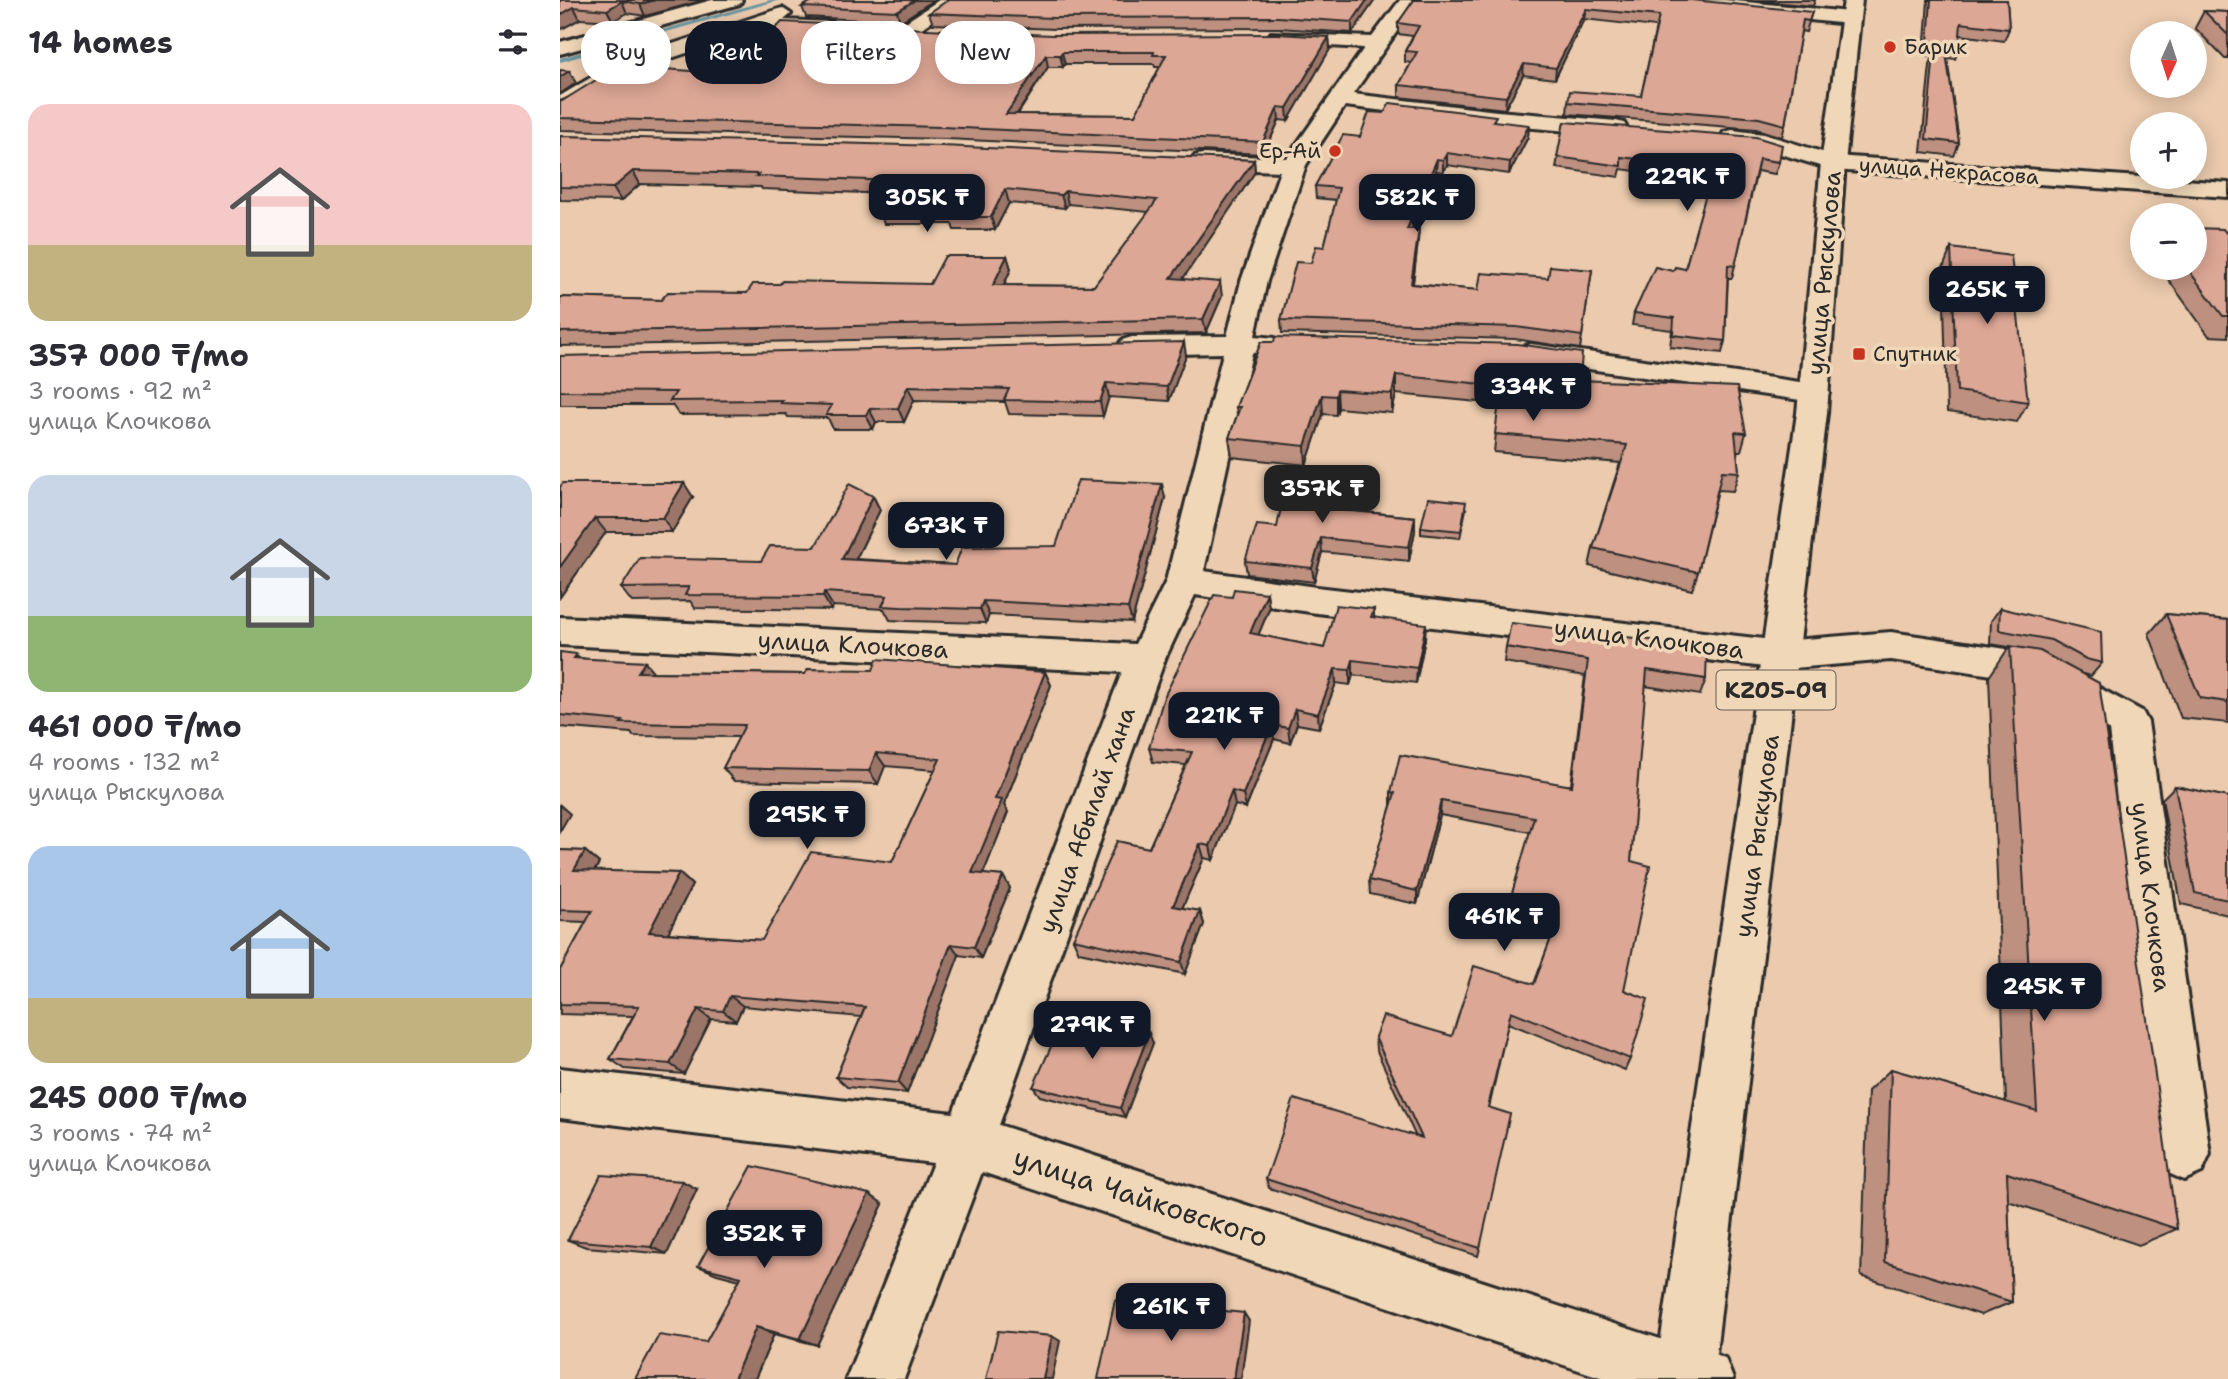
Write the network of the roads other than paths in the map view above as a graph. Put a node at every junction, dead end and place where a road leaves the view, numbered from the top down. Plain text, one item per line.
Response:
1 (733, 0) edge
2 (952, 0) edge
3 (1410, 0) edge
4 (1669, 0) edge
5 (805, 5) edge
6 (1851, 9) edge
7 (765, 21) edge
8 (932, 32) edge
9 (1252, 37) edge
10 (1377, 43) junction
11 (685, 46) edge
12 (560, 48) edge
13 (1339, 99) junction
14 (560, 106) edge
15 (1633, 129) edge
16 (1715, 136) edge
17 (1183, 160) edge
18 (1833, 163) junction
19 (1294, 165) junction
20 (2228, 190) edge
21 (1241, 343) junction
22 (1295, 345) edge
23 (1101, 347) edge
24 (1501, 350) edge
25 (1814, 393) junction
26 (1184, 580) junction
27 (560, 631) edge
28 (1781, 654) junction
29 (1146, 659) junction
30 (560, 1093) edge
31 (968, 1141) junction
32 (2184, 1154) dead end
33 (1691, 1378) edge
34 (875, 1379) edge

1 - 12 street
2 - 8 street
3 - 10 street, улица Абылай хана
4 - 6 street
5 - 7 street
6 - 18 street, улица Рыскулова / KZ05-09
9 - 10 street
10 - 13 street, улица Абылай хана
11 - 14 street
13 - 15 street
13 - 19 street, улица Абылай хана
16 - 18 street, улица Некрасова
17 - 19 street
18 - 20 street, улица Некрасова
18 - 25 street, улица Рыскулова / KZ05-09
19 - 21 street, улица Абылай хана
21 - 22 street
21 - 23 street
21 - 26 street, улица Абылай хана
24 - 25 street
25 - 28 street, улица Рыскулова / KZ05-09
26 - 28 street, улица Клочкова
26 - 29 street, улица Абылай хана
27 - 29 street, улица Клочкова
28 - 32 street, улица Клочкова
28 - 33 street, улица Рыскулова / KZ05-09
29 - 31 street, улица Абылай хана
30 - 31 street, улица Чайковского
31 - 33 street, улица Чайковского
31 - 34 street, улица Абылай хана

